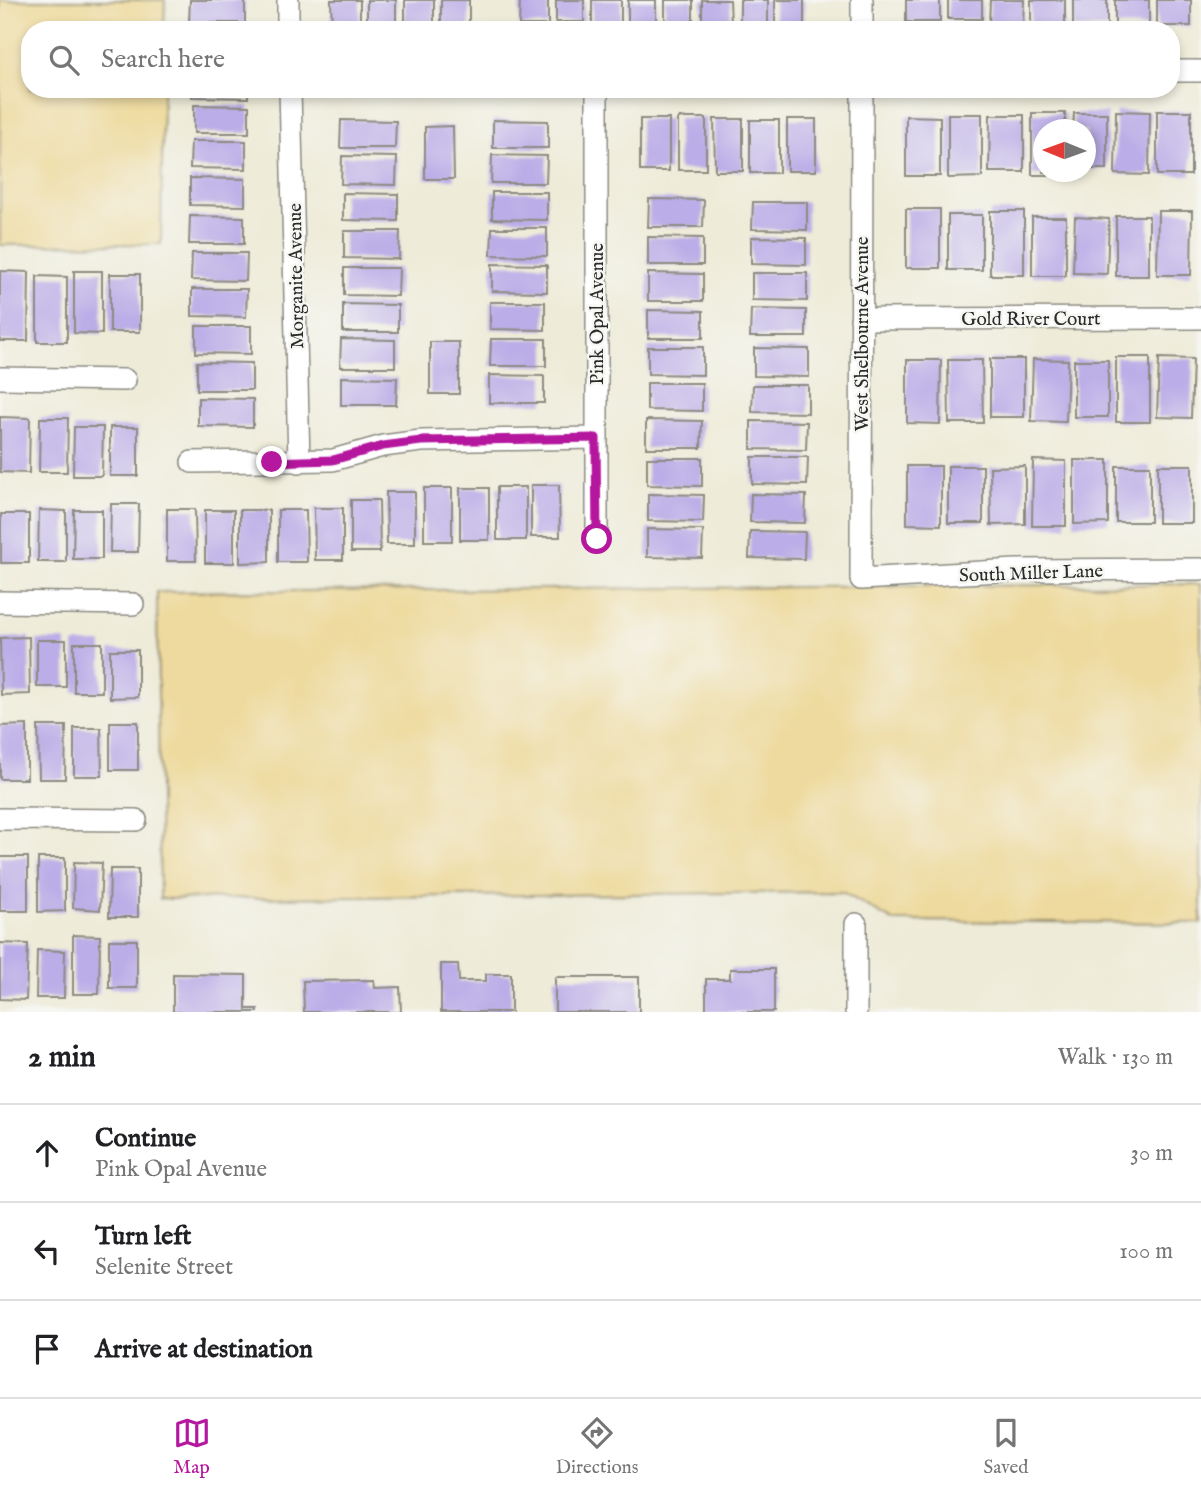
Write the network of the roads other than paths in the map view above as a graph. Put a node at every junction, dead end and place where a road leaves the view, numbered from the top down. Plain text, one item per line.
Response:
1 (288, 0) edge
2 (862, 0) edge
3 (288, 21) edge
4 (862, 21) edge
5 (1180, 71) edge
6 (1201, 71) edge
7 (290, 98) edge
8 (597, 98) edge
9 (862, 98) edge
10 (1201, 317) edge
11 (861, 319) junction
12 (0, 378) edge
13 (125, 380) dead end
14 (596, 438) junction
15 (192, 462) dead end
16 (299, 462) junction
17 (597, 539) dead end
18 (1201, 569) edge
19 (861, 579) joint
20 (0, 602) edge
21 (133, 604) dead end
22 (0, 819) edge
23 (136, 820) dead end
24 (856, 924) dead end
25 (856, 1012) edge

1 - 3 street
2 - 4 street
5 - 6 street
7 - 16 street, Morganite Avenue
8 - 14 street, Pink Opal Avenue
9 - 11 street, West Shelbourne Avenue
10 - 11 street, Gold River Court
11 - 19 street, West Shelbourne Avenue
12 - 13 street
14 - 16 street
14 - 17 street, Pink Opal Avenue
15 - 16 street
18 - 19 street, South Miller Lane
20 - 21 street
22 - 23 street
24 - 25 street

